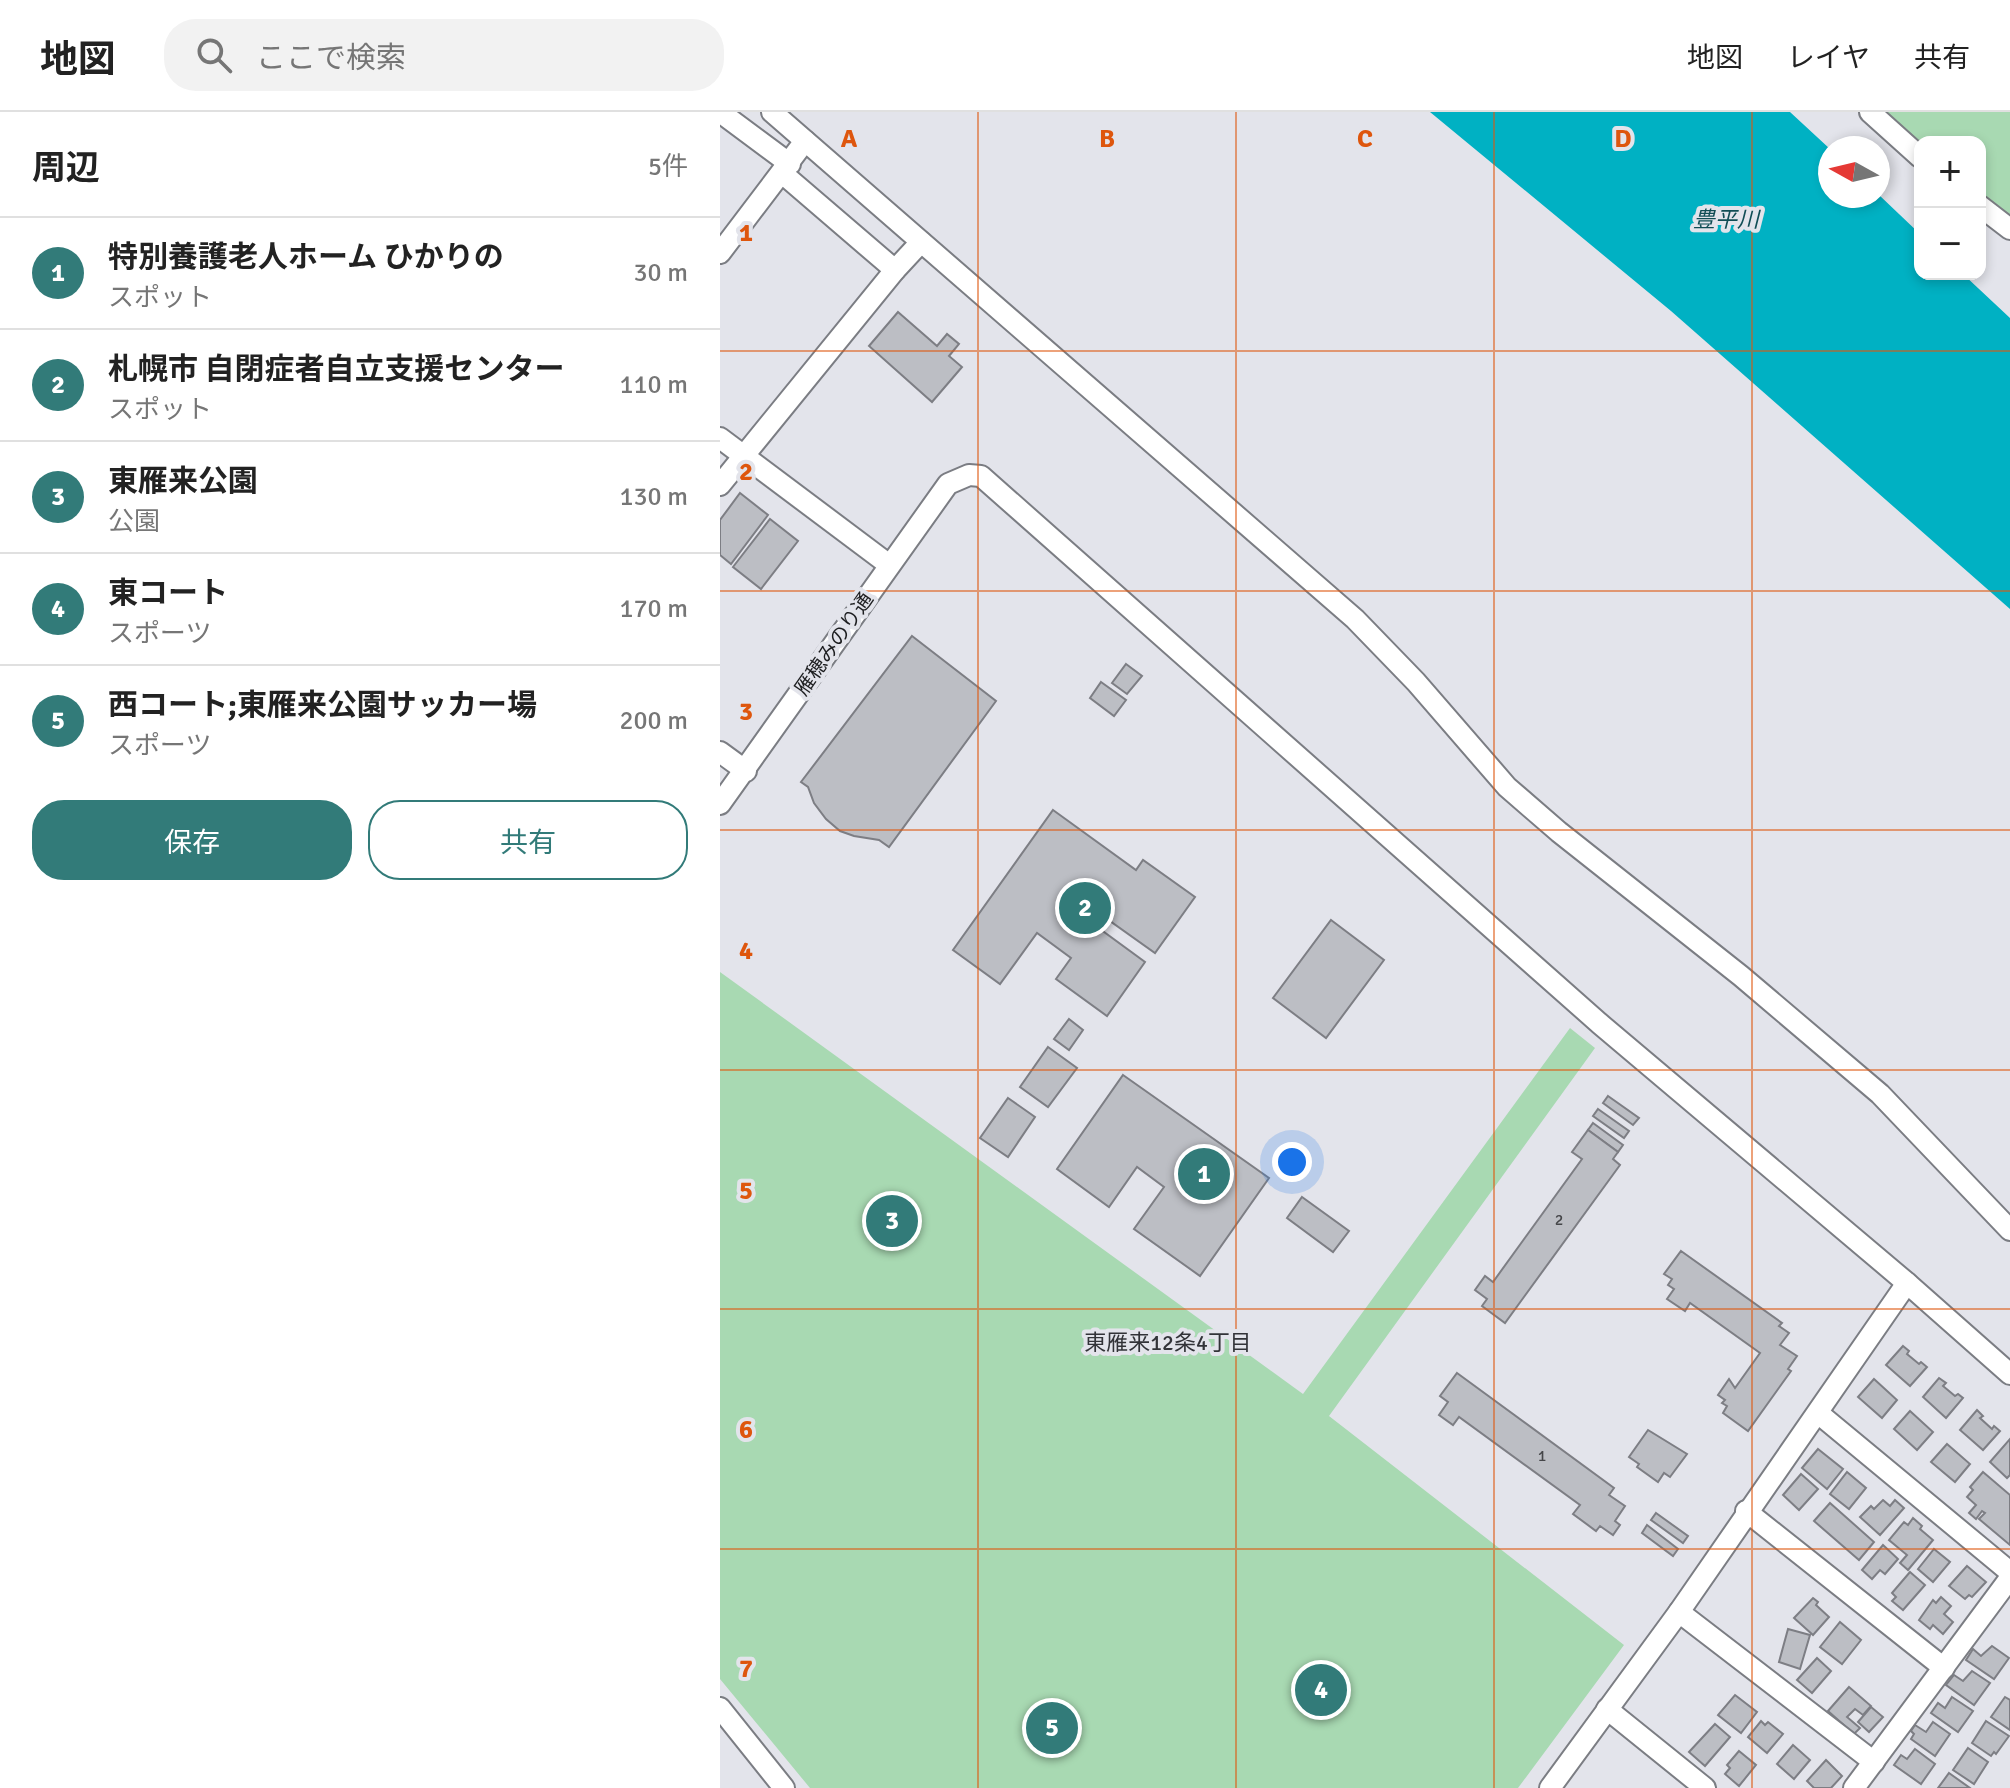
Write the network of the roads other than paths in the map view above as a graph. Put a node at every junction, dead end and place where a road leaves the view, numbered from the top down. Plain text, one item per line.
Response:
1 (720, 112) edge
2 (772, 112) edge
3 (1870, 112) edge
4 (805, 141) junction
5 (1914, 152) edge
6 (786, 168) junction
7 (1983, 208) edge
8 (2010, 229) edge
9 (921, 242) junction
10 (720, 253) edge
11 (895, 270) junction
12 (720, 438) edge
13 (743, 455) junction
14 (720, 485) edge
15 (888, 564) junction
16 (720, 752) edge
17 (746, 771) junction
18 (720, 804) edge
19 (2010, 1230) edge
20 (1907, 1283) junction
21 (2010, 1374) edge
22 (1818, 1413) junction
23 (1746, 1511) junction
24 (2010, 1572) edge
25 (2010, 1578) edge
26 (1679, 1612) junction
27 (1944, 1668) junction
28 (720, 1708) edge
29 (1607, 1709) junction
30 (1874, 1762) junction
31 (784, 1788) edge
32 (1550, 1788) edge
33 (1705, 1788) edge
34 (1854, 1788) edge

1 - 6 street
2 - 4 street
3 - 5 street
4 - 6 street
4 - 9 street
6 - 10 street
6 - 11 street
7 - 8 street
9 - 11 street
9 - 19 street
11 - 13 street
12 - 13 street
13 - 14 street
13 - 15 street
15 - 17 street, 雁穂みのり通
15 - 20 street, 雁穂みのり通
16 - 17 street
17 - 18 street, 雁穂みのり通
20 - 21 street
20 - 22 street
22 - 23 street
22 - 24 street
23 - 26 street
23 - 27 street
25 - 27 street
26 - 29 street
26 - 30 street
27 - 30 street
28 - 31 street
29 - 32 street
29 - 33 street
30 - 34 street

